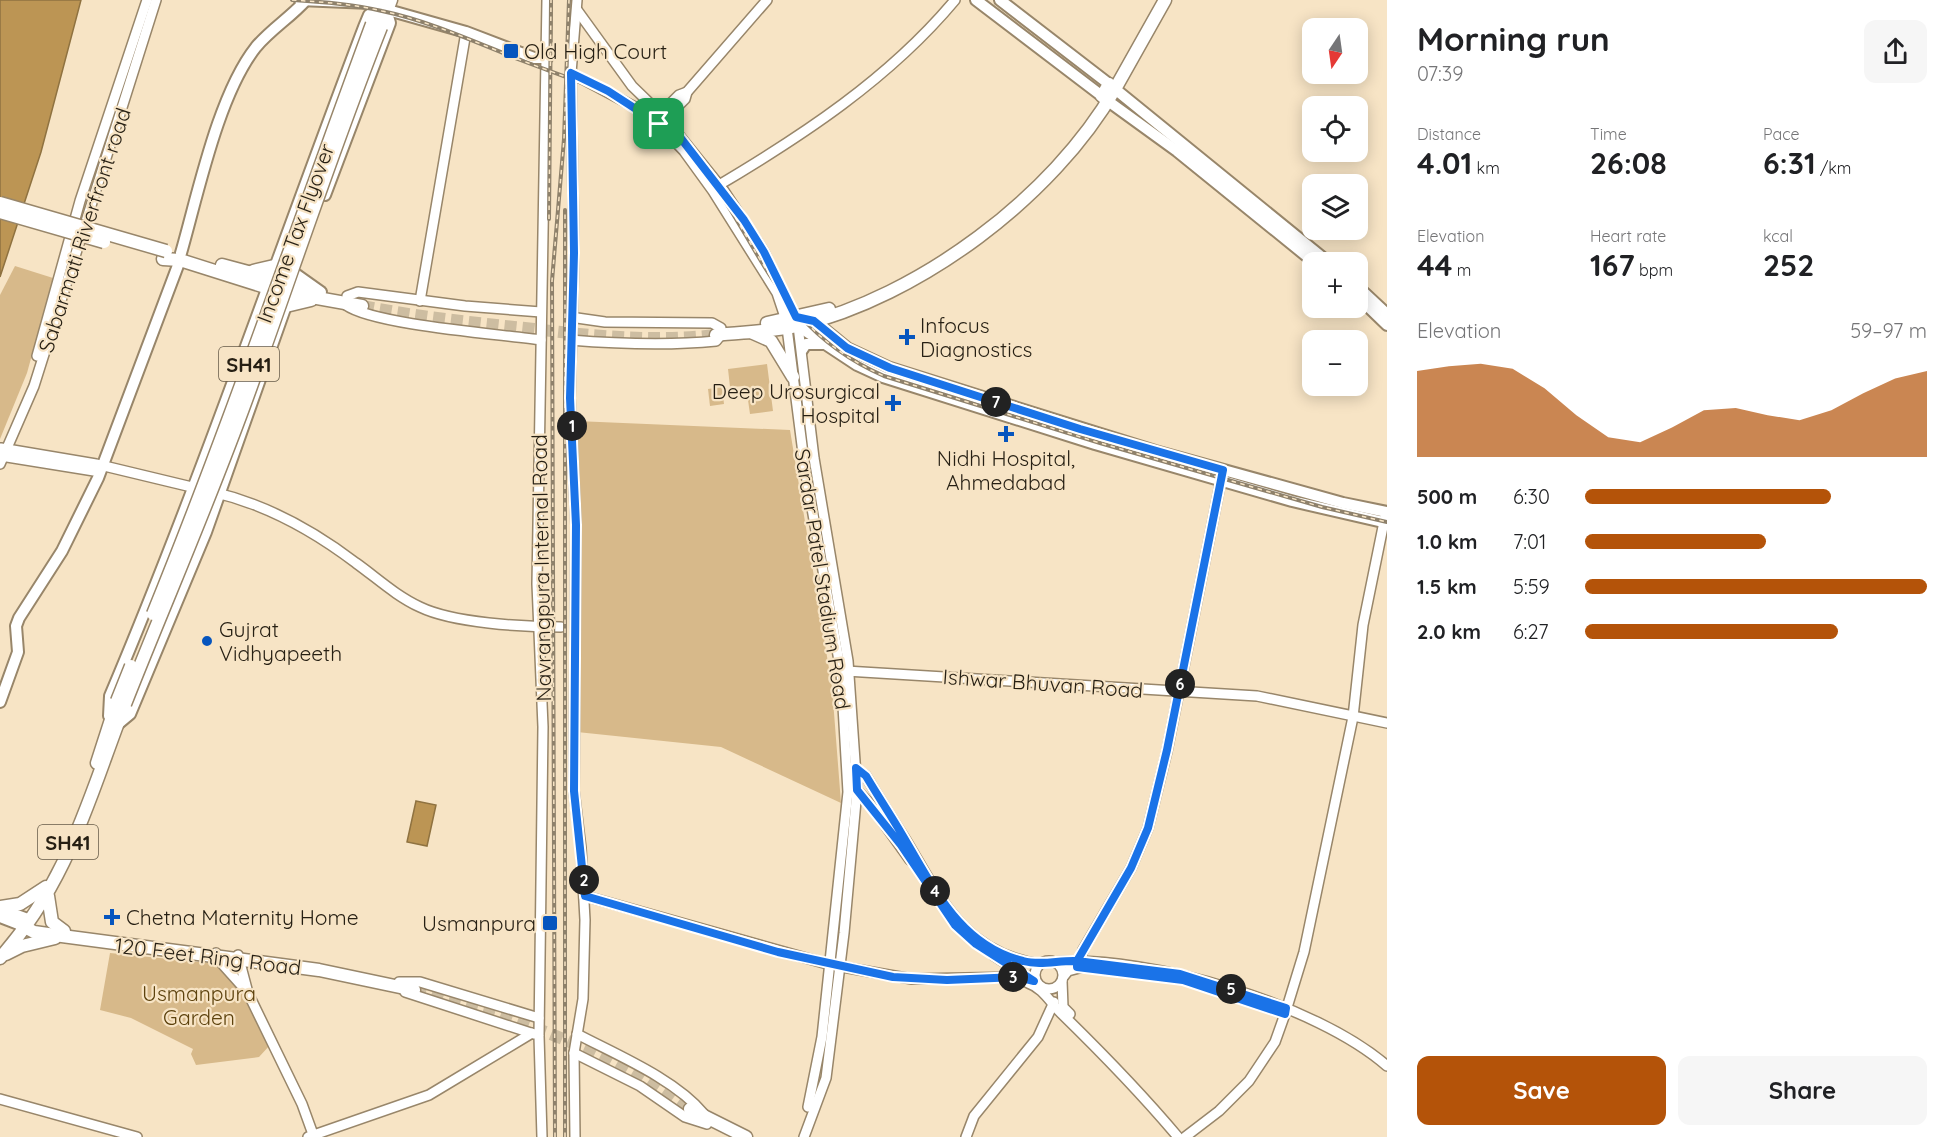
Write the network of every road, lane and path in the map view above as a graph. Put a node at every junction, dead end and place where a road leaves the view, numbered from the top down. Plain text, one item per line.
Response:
1 (147, 0) edge
2 (156, 0) edge
3 (547, 0) edge
4 (767, 0) edge
5 (954, 0) edge
6 (976, 0) edge
7 (1000, 0) edge
8 (1156, 0) edge
9 (1165, 0) edge
10 (303, 1) edge
11 (577, 5) edge
12 (384, 6) edge
13 (466, 32) junction
14 (547, 58) junction
15 (571, 73) junction
16 (1112, 86) junction
17 (1105, 99) junction
18 (660, 119) junction
19 (715, 187) junction
20 (0, 202) edge
21 (0, 212) edge
22 (1302, 252) edge
23 (1316, 252) edge
24 (164, 255) junction
25 (181, 257) junction
26 (274, 266) junction
27 (242, 275) junction
28 (282, 285) junction
29 (320, 295) junction
30 (1368, 296) edge
31 (345, 300) junction
32 (262, 301) junction
33 (420, 301) junction
34 (362, 303) tunnel mouth
35 (286, 306) junction
36 (1368, 307) edge
37 (541, 312) junction
38 (1387, 314) edge
39 (570, 317) junction
40 (814, 321) junction
41 (792, 323) junction
42 (1387, 325) edge
43 (749, 331) junction
44 (718, 332) junction
45 (541, 340) junction
46 (570, 340) junction
47 (823, 344) junction
48 (802, 350) junction
49 (793, 376) junction
50 (1000, 409) junction
51 (809, 417) junction
52 (799, 419) junction
53 (2, 454) edge
54 (103, 468) junction
55 (815, 468) junction
56 (805, 470) junction
57 (1222, 475) junction
58 (195, 488) junction
59 (219, 493) junction
60 (1386, 518) edge
61 (541, 627) junction
62 (568, 627) junction
63 (845, 671) junction
64 (1178, 690) junction
65 (0, 702) edge
66 (1353, 717) junction
67 (113, 723) junction
68 (1387, 723) edge
69 (852, 766) junction
70 (847, 784) junction
71 (857, 790) junction
72 (856, 803) junction
73 (870, 804) junction
74 (47, 892) junction
75 (585, 896) junction
76 (0, 908) edge
77 (0, 917) edge
78 (26, 923) junction
79 (63, 934) junction
80 (0, 948) edge
81 (216, 955) junction
82 (0, 957) edge
83 (238, 957) junction
84 (1056, 962) junction
85 (1039, 964) junction
86 (1077, 964) junction
87 (835, 965) junction
88 (1062, 982) junction
89 (398, 984) junction
90 (1036, 984) junction
91 (415, 988) tunnel mouth
92 (248, 993) junction
93 (1050, 1001) junction
94 (1286, 1011) junction
95 (539, 1018) junction
96 (536, 1034) junction
97 (577, 1034) junction
98 (574, 1053) junction
99 (1387, 1066) edge
100 (1387, 1072) edge
101 (0, 1100) edge
102 (699, 1116) junction
103 (137, 1137) edge
104 (312, 1137) edge
105 (542, 1137) edge
106 (575, 1137) edge
107 (734, 1137) edge
108 (746, 1137) edge
109 (797, 1137) edge
110 (804, 1137) edge
111 (964, 1137) edge
112 (1178, 1137) edge
113 (1185, 1137) edge

1 - 53 street, Sabarmati Riverfront road
2 - 53 street, Sabarmati Riverfront road
3 - 14 street, Navrangpura Internal Road
4 - 18 street
5 - 19 street
6 - 17 main road
7 - 16 main road
8 - 16 main road
9 - 16 main road
10 - 12 main road
10 - 25 main road
11 - 15 street, Navrangpura Internal Road
11 - 18 street
12 - 13 main road
12 - 26 main road
12 - 28 main road
12 - 67 main road, Income Tax Flyover / SH41, bridge
13 - 14 main road
13 - 33 street
14 - 37 street, Navrangpura Internal Road
15 - 18 street
15 - 39 street, Navrangpura Internal Road
16 - 17 main road
16 - 23 main road
17 - 22 main road
17 - 40 main road
17 - 41 main road
18 - 19 street
19 - 41 street, Sardar Patel Stadium Road
19 - 41 street, Sardar Patel Stadium Road
20 - 24 main road, bridge
21 - 24 main road, bridge
24 - 25 main road
25 - 27 main road
25 - 54 main road
26 - 27 main road
26 - 28 main road
27 - 28 main road
27 - 32 main road
28 - 29 main road
28 - 29 main road
28 - 32 main road
28 - 35 main road
29 - 31 main road
29 - 35 main road
30 - 38 main road
31 - 33 street
31 - 34 main road
31 - 45 street
32 - 58 main road
33 - 37 street
35 - 59 main road
36 - 42 main road
37 - 45 street, Navrangpura Internal Road
39 - 44 street
39 - 46 street, Navrangpura Internal Road
40 - 41 main road
40 - 50 main road
41 - 43 main road
41 - 44 main road
41 - 47 main road
41 - 48 street, Sardar Patel Stadium Road
41 - 49 street, Sardar Patel Stadium Road
43 - 44 main road
43 - 49 main road
44 - 46 street
45 - 61 street, Navrangpura Internal Road
46 - 62 street, Navrangpura Internal Road
47 - 48 main road
47 - 50 main road
48 - 51 street, Sardar Patel Stadium Road
49 - 52 street, Sardar Patel Stadium Road
50 - 57 main road
51 - 52 street
51 - 55 street, Sardar Patel Stadium Road
52 - 56 street, Sardar Patel Stadium Road
53 - 54 street
54 - 58 street
54 - 65 main road
55 - 56 street
55 - 63 street, Sardar Patel Stadium Road
56 - 63 street, Sardar Patel Stadium Road
57 - 60 main road
57 - 64 street
58 - 59 street
58 - 67 main road
59 - 61 street
59 - 67 main road
60 - 66 street
61 - 62 street
61 - 95 street, Navrangpura Internal Road
62 - 75 street, Navrangpura Internal Road
63 - 64 street, Ishwar Bhuvan Road
63 - 69 street, Sardar Patel Stadium Road
64 - 66 street, Ishwar Bhuvan Road
64 - 86 street
66 - 68 street, Ishwar Bhuvan Road
66 - 94 street
67 - 74 main road, SH41
69 - 70 street, Sardar Patel Stadium Road
69 - 71 street, Sardar Patel Stadium Road
69 - 85 street
70 - 71 street
70 - 87 street, Sardar Patel Stadium Road
71 - 72 street, Sardar Patel Stadium Road
71 - 73 street
72 - 73 street
72 - 87 street, Sardar Patel Stadium Road
73 - 90 street
74 - 76 main road
74 - 78 main road, SH41
74 - 79 main road
75 - 87 street
75 - 97 street, Navrangpura Internal Road
76 - 78 main road
77 - 78 main road
78 - 79 main road, 120 Feet Ring Road
78 - 80 main road, SH41
78 - 82 main road
79 - 81 main road, 120 Feet Ring Road
79 - 82 main road
81 - 83 main road, 120 Feet Ring Road
81 - 92 street
83 - 89 main road, 120 Feet Ring Road
83 - 92 street
84 - 85 street
84 - 86 street
84 - 88 street
85 - 90 street
86 - 88 street
86 - 94 street
87 - 90 street
87 - 109 street, Sardar Patel Stadium Road
87 - 110 street, Sardar Patel Stadium Road
88 - 90 street
88 - 93 street
88 - 113 street
89 - 91 main road, 120 Feet Ring Road
89 - 95 street
89 - 96 street
90 - 93 street
92 - 104 street
93 - 111 street
93 - 112 street
94 - 99 street
94 - 100 street
94 - 113 street
95 - 96 street, Navrangpura Internal Road
96 - 104 street
96 - 105 street, Navrangpura Internal Road
97 - 98 street, Navrangpura Internal Road
97 - 102 street
98 - 102 street
98 - 106 street, Navrangpura Internal Road
101 - 103 street
102 - 107 main road
102 - 108 main road

